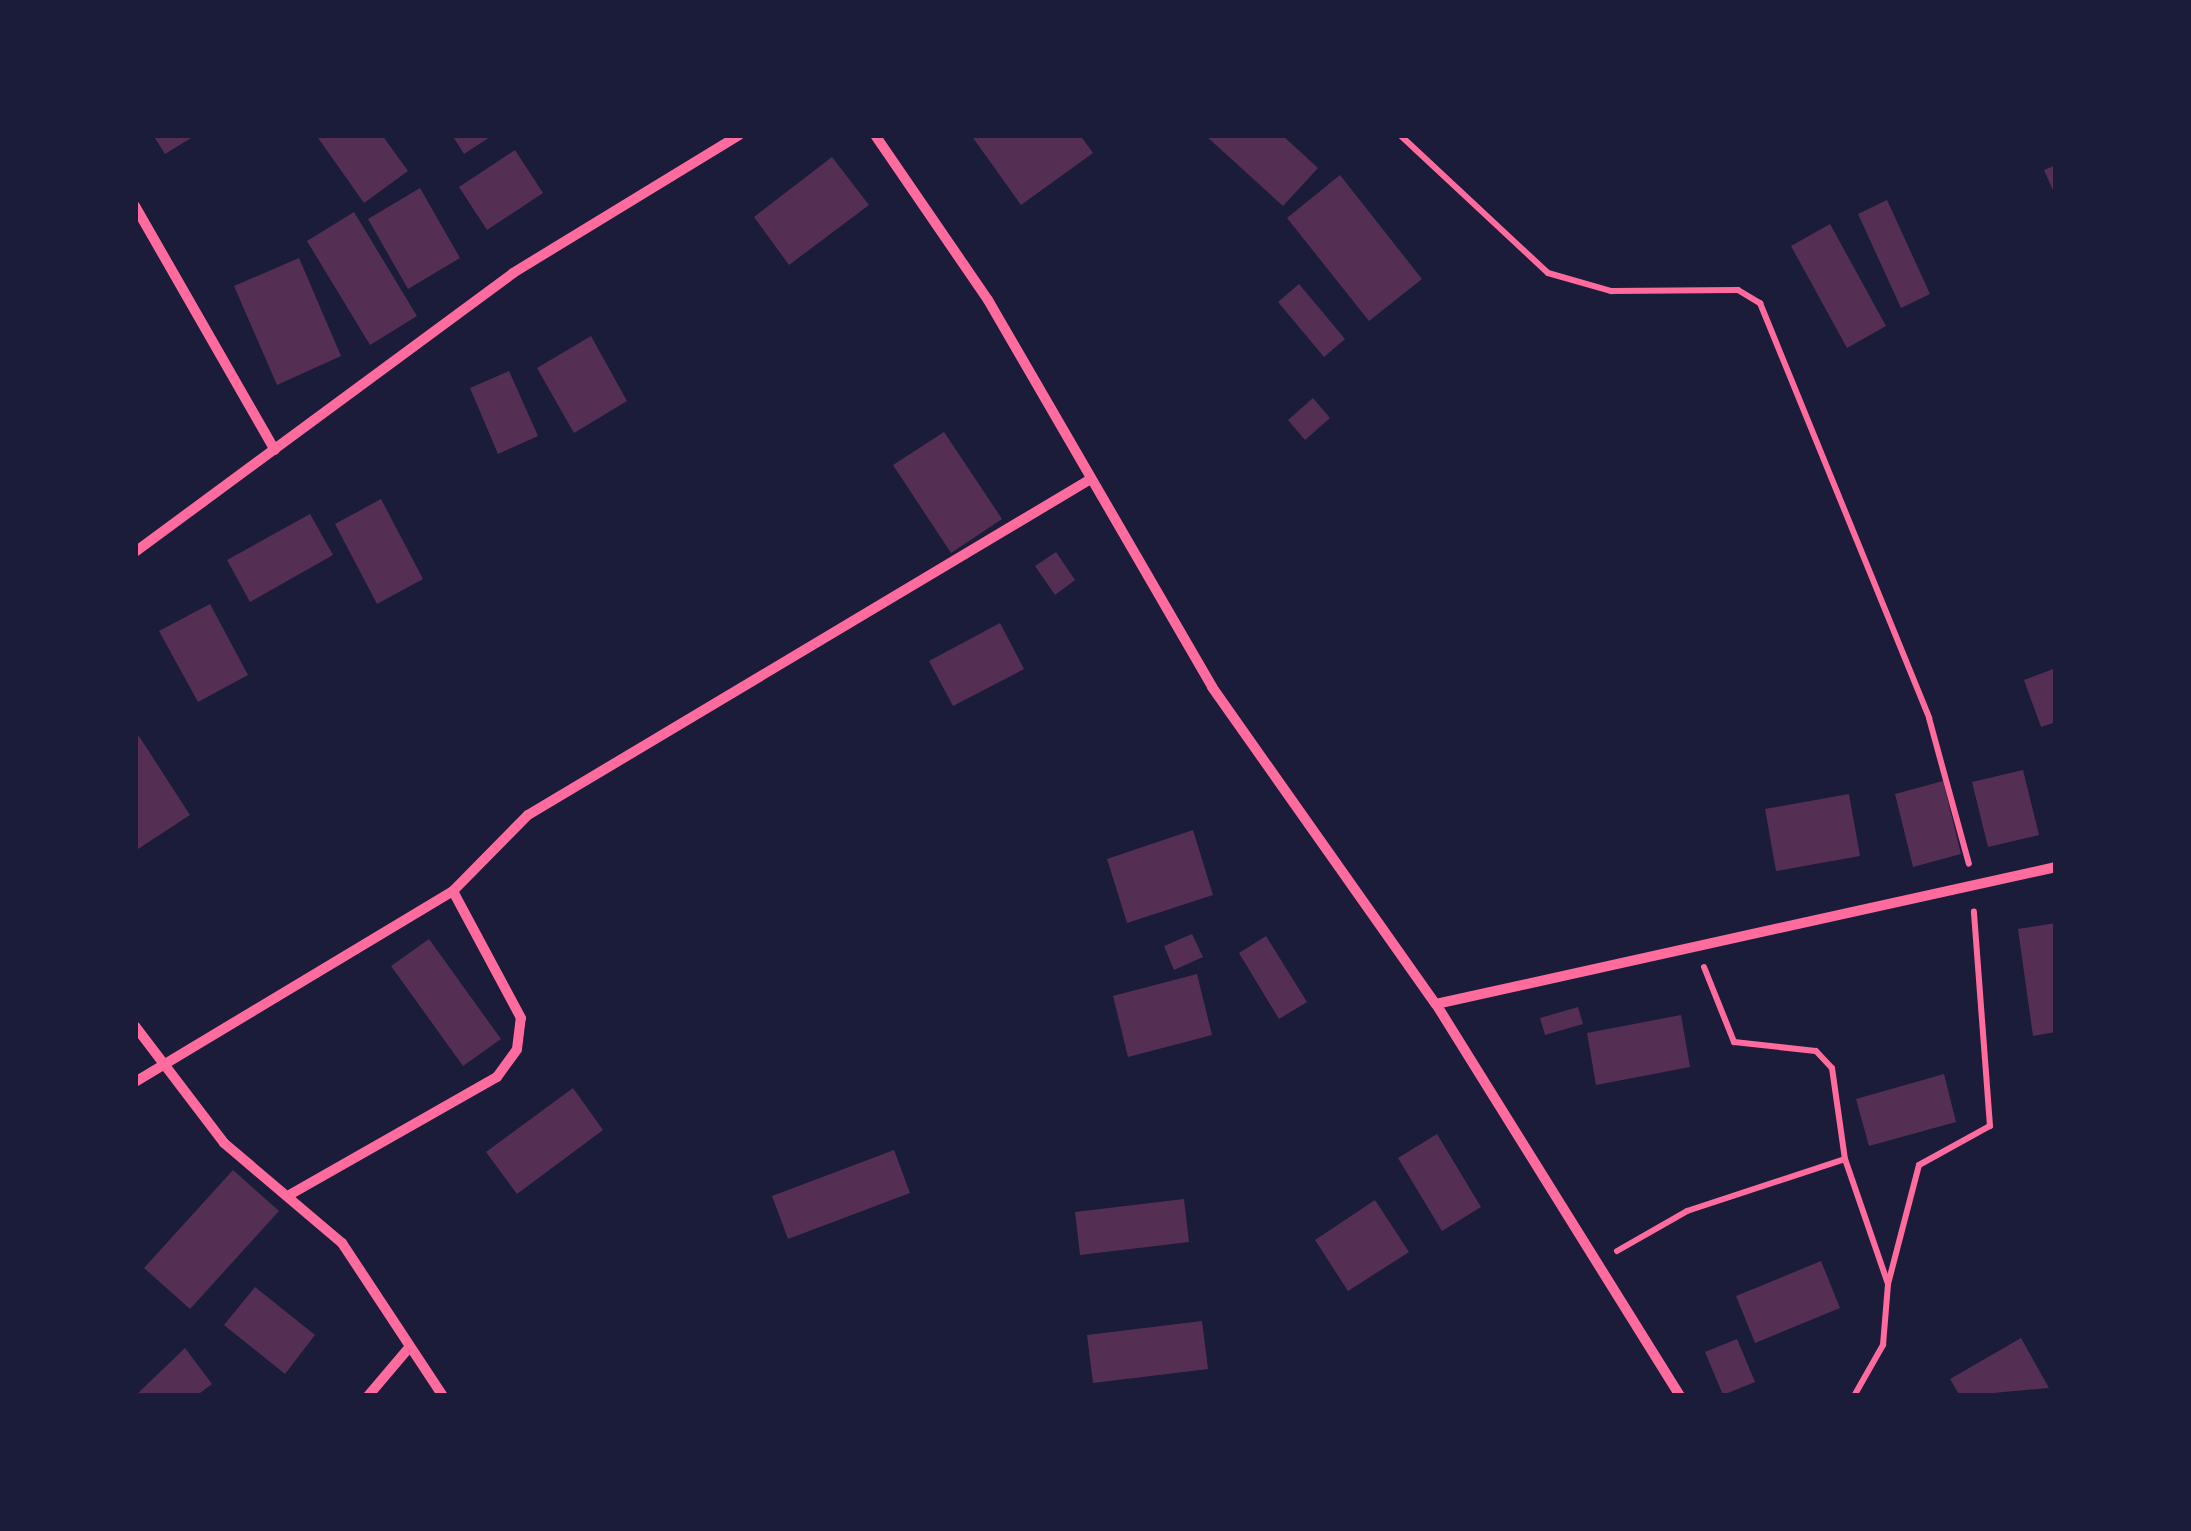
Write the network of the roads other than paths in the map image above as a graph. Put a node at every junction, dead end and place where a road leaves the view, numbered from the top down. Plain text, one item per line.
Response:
1 (739, 135) edge
2 (875, 135) edge
3 (135, 206) edge
4 (275, 450) junction
5 (1089, 480) junction
6 (135, 552) edge
7 (2056, 867) edge
8 (453, 890) junction
9 (1436, 1004) junction
10 (135, 1026) edge
11 (167, 1065) junction
12 (135, 1082) edge
13 (292, 1194) junction
14 (407, 1350) junction
15 (368, 1396) edge
16 (444, 1396) edge
17 (1680, 1396) edge

1 - 4 street
2 - 5 street
3 - 4 street
4 - 6 street
5 - 8 street
5 - 9 street
7 - 9 street
8 - 11 street
8 - 13 street
9 - 17 street
10 - 11 street
11 - 12 street
11 - 13 street
13 - 14 street
14 - 15 street
14 - 16 street

